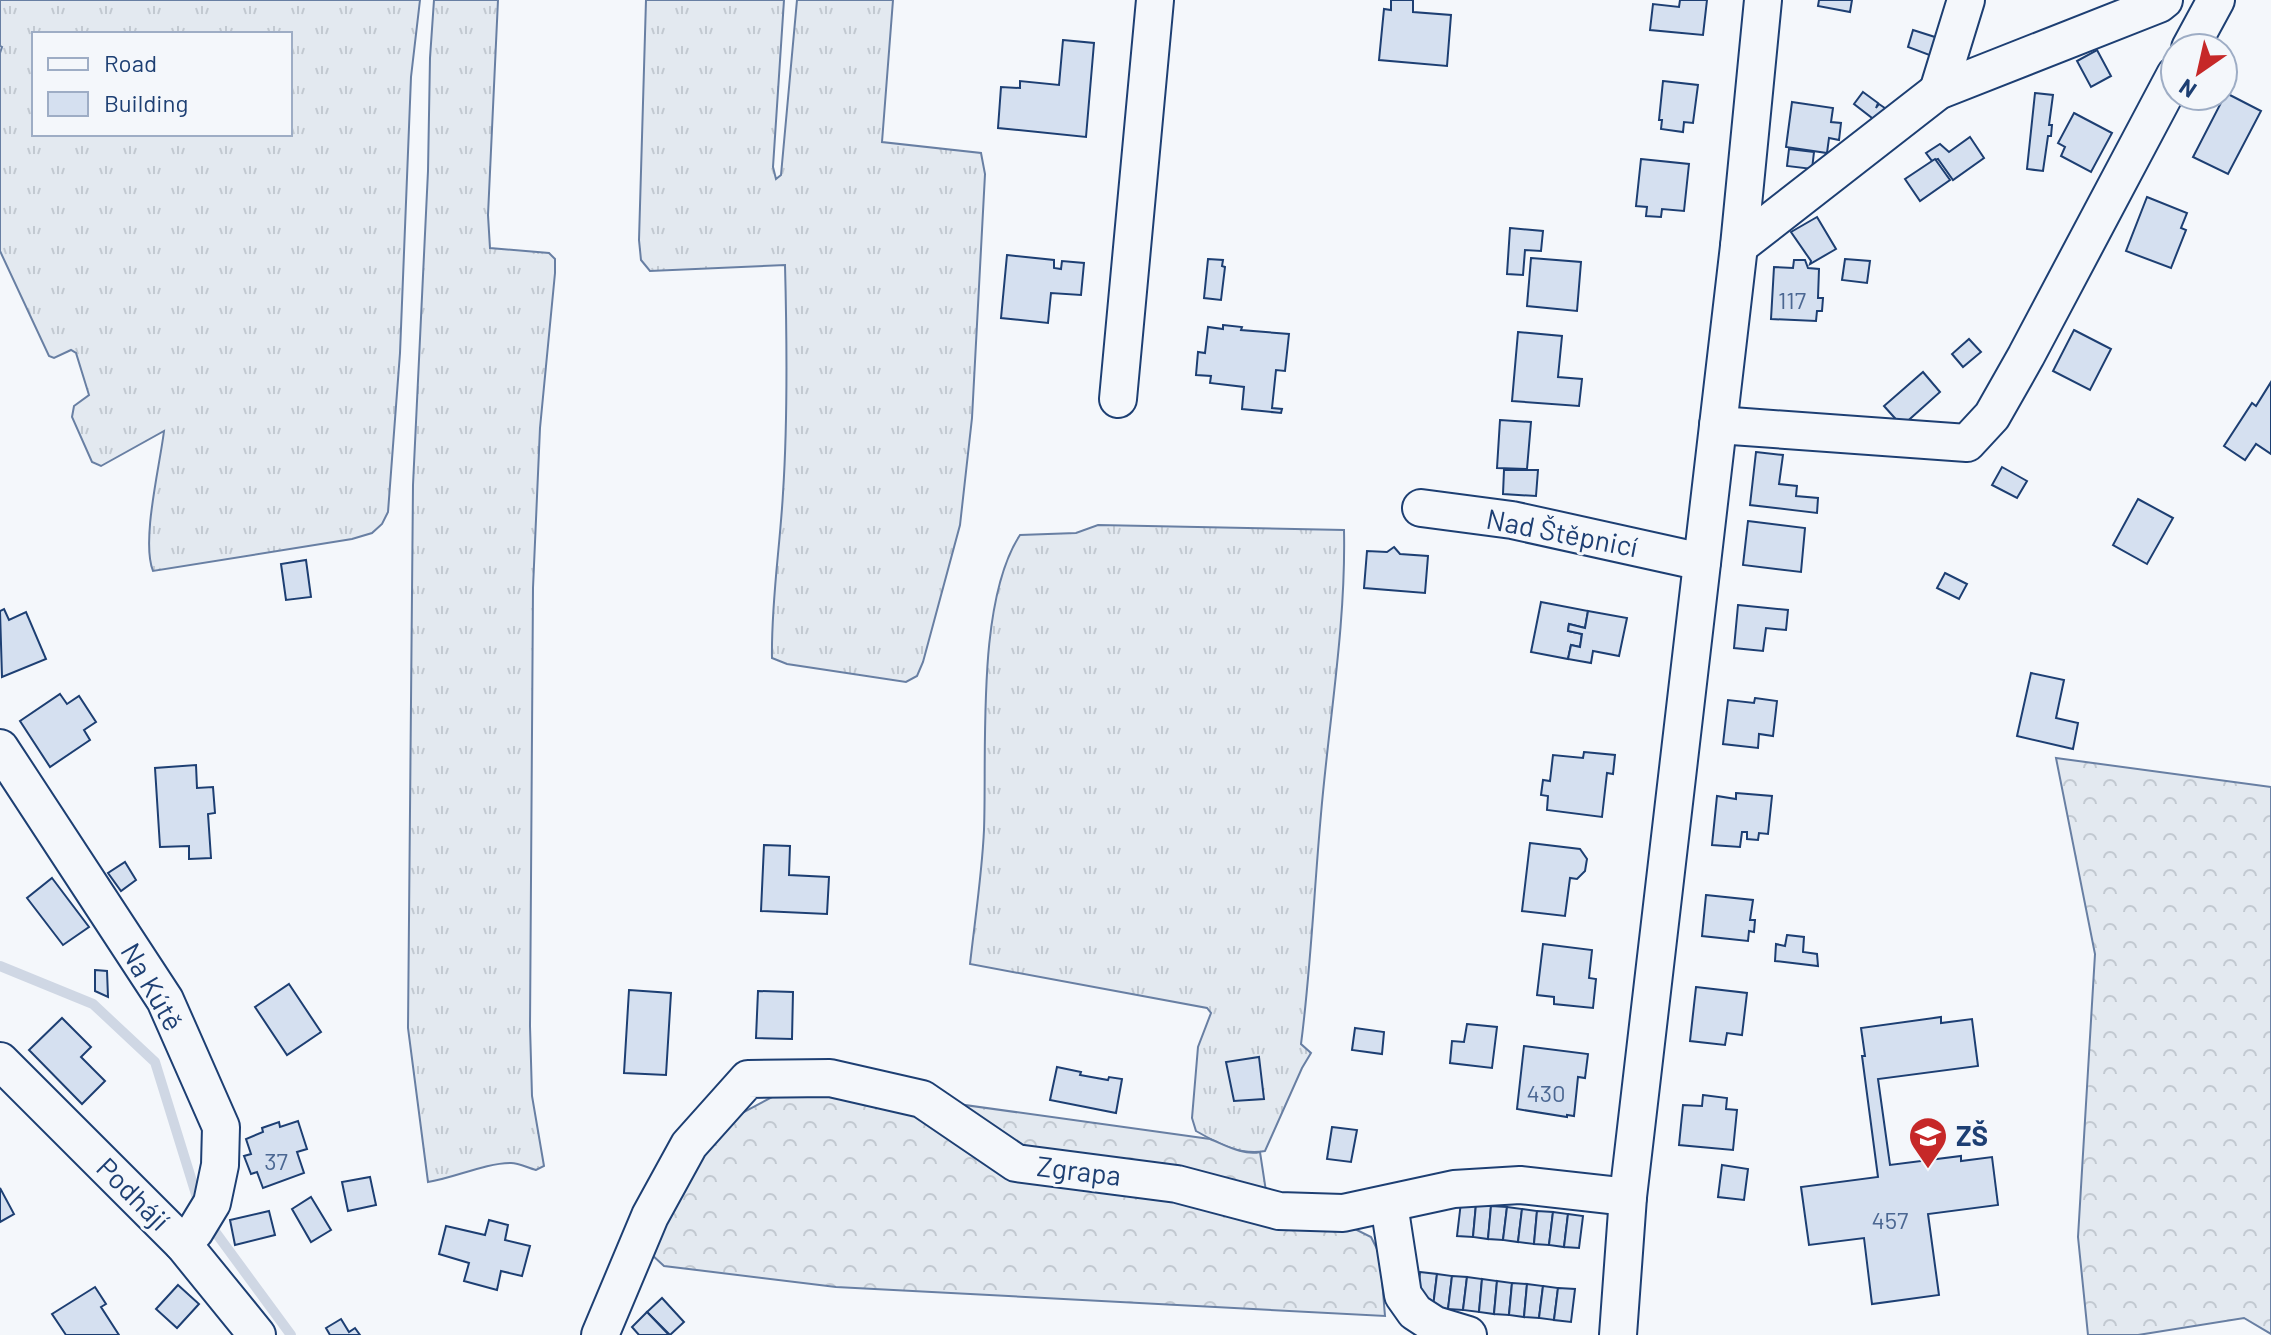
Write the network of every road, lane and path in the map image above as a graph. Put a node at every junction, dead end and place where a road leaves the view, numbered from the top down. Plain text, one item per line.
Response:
1 (1155, 0) edge
2 (1763, 0) edge
3 (1966, 0) edge
4 (2164, 0) edge
5 (2216, 0) edge
6 (2199, 32) edge
7 (1938, 91) junction
8 (2159, 105) edge
9 (1739, 246) junction
10 (1118, 399) dead end
11 (1718, 425) junction
12 (1421, 508) dead end
13 (1702, 562) junction
14 (0, 748) edge
15 (0, 1061) edge
16 (1628, 1197) junction
17 (1389, 1204) junction
18 (197, 1226) junction
19 (257, 1335) edge
20 (600, 1335) edge
21 (1468, 1335) edge
22 (1618, 1335) edge

1 - 10 street
2 - 9 street
3 - 7 street
4 - 7 street
5 - 6 street
7 - 9 street
8 - 11 street
9 - 11 street
11 - 13 street
12 - 13 street, Nad Štěpnicí
13 - 16 street
14 - 18 street, Na Kútě
15 - 18 street, Podhájí
16 - 17 street, Zgrapa
16 - 22 street
17 - 20 street, Zgrapa
17 - 21 street
18 - 19 street, Podhájí

